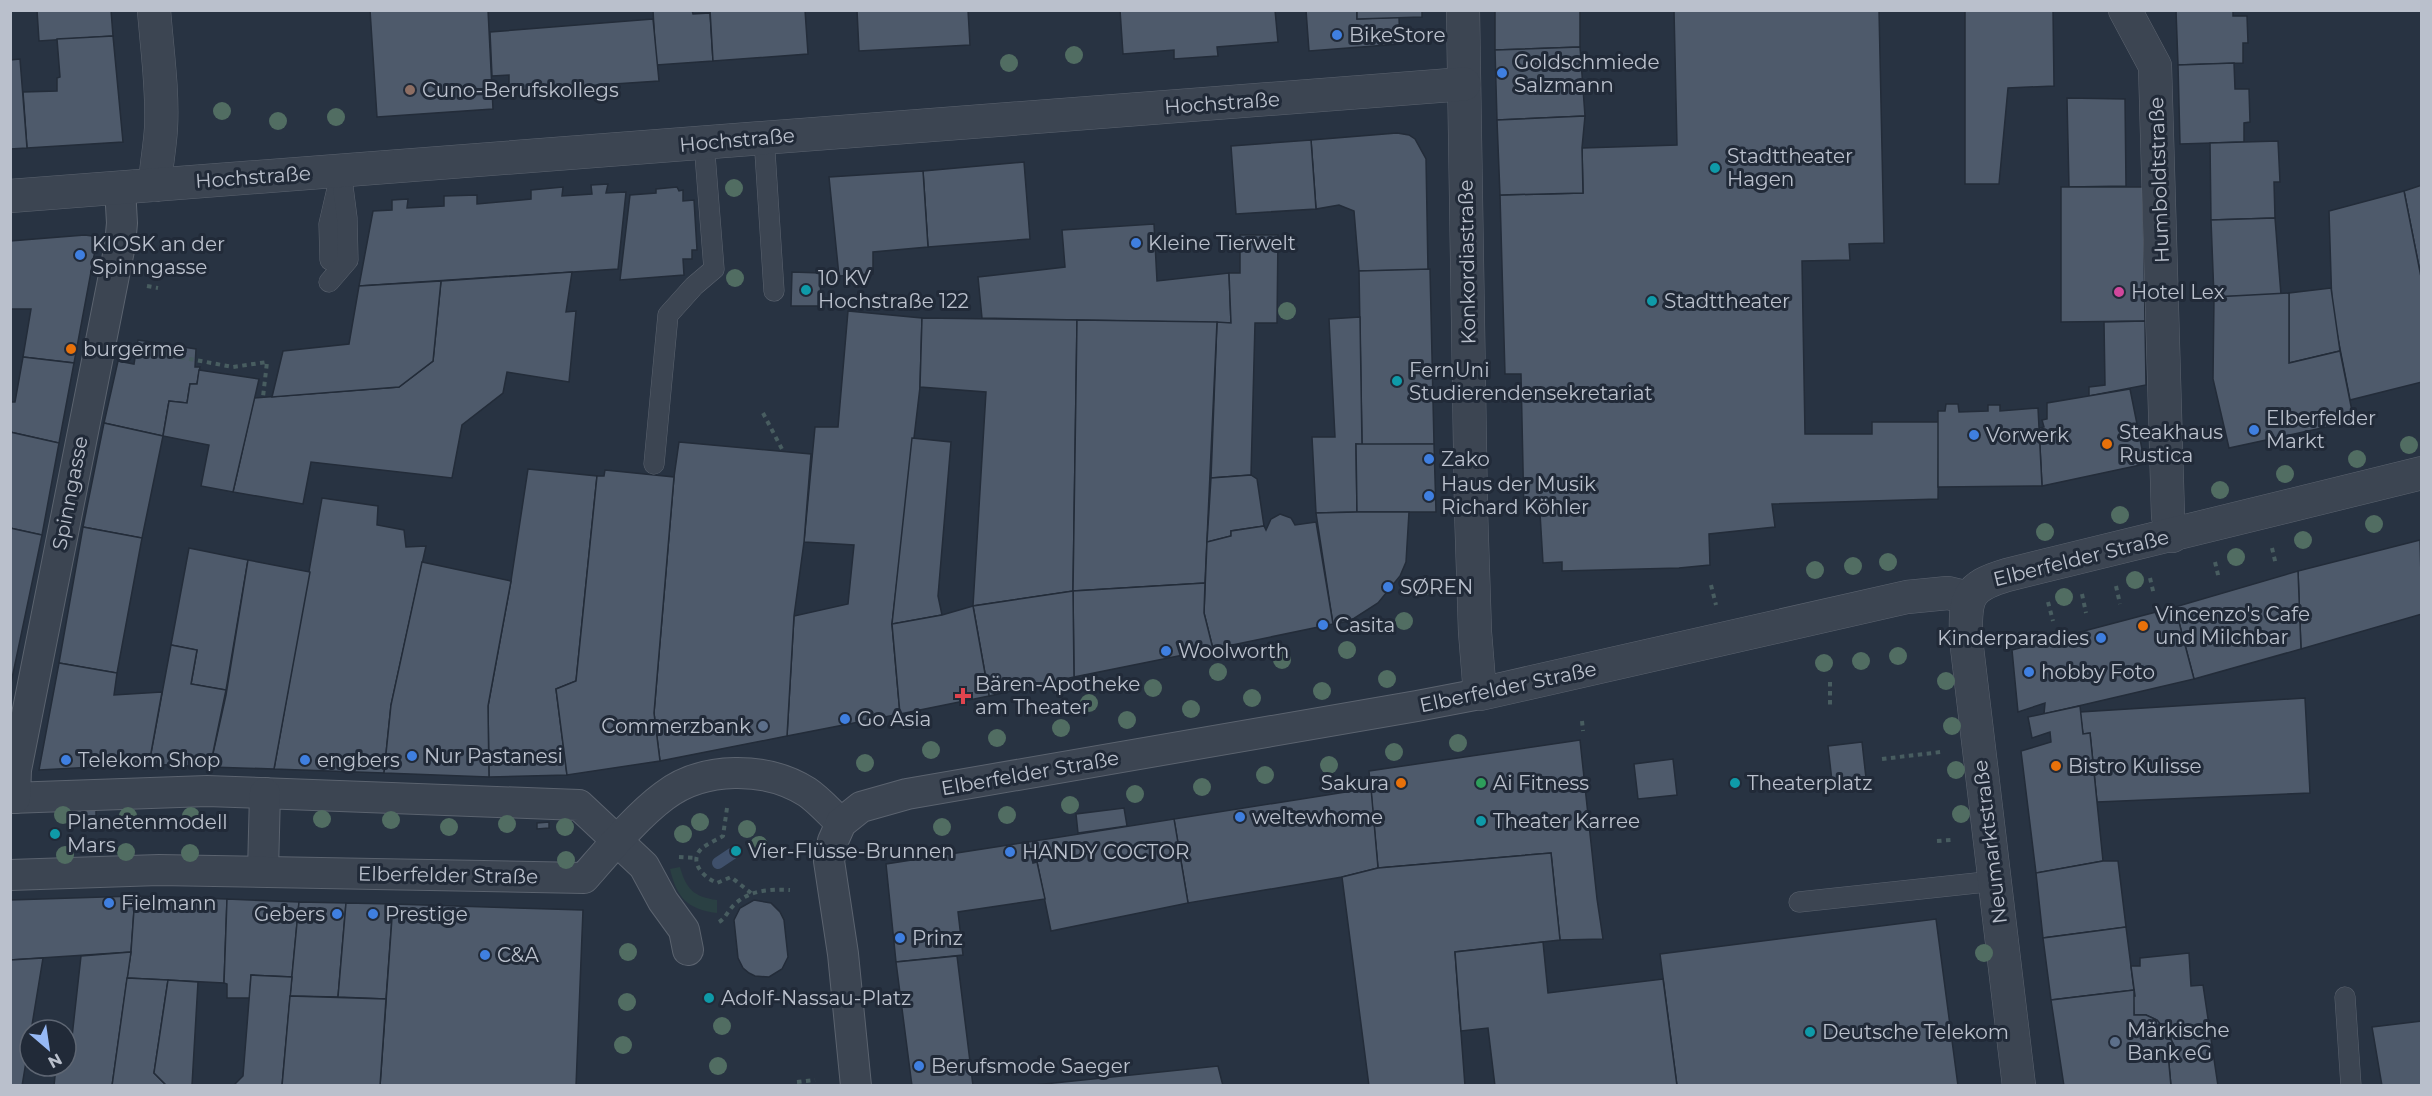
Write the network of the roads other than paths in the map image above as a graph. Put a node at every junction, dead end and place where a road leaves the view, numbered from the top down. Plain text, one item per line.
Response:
1 (154, 10) edge
2 (1463, 10) edge
3 (2125, 10) edge
4 (1464, 84) junction
5 (764, 137) junction
6 (704, 142) junction
7 (341, 171) junction
8 (155, 185) junction
9 (120, 188) junction
10 (10, 196) edge
11 (330, 260) dead end
12 (329, 282) dead end
13 (774, 291) dead end
14 (654, 464) dead end
15 (2421, 473) edge
16 (2172, 536) junction
17 (1969, 598) junction
18 (1480, 694) junction
19 (265, 793) junction
20 (13, 798) edge
21 (841, 823) junction
22 (618, 841) junction
23 (263, 871) junction
24 (10, 875) edge
25 (1995, 881) junction
26 (1799, 902) dead end
27 (686, 940) road end
28 (2345, 997) dead end
29 (856, 1086) edge
30 (2019, 1086) edge
31 (2351, 1086) edge

1 - 8 street
2 - 4 street, Konkordiastraße
3 - 16 street, Humboldtstraße
4 - 5 street, Hochstraße
4 - 18 street, Konkordiastraße
5 - 6 street, Hochstraße
5 - 13 lane
6 - 7 street, Hochstraße
6 - 14 lane
7 - 8 street, Hochstraße
7 - 11 lane
7 - 12 lane
8 - 9 street, Hochstraße
9 - 10 street, Hochstraße
9 - 20 street, Spinngasse
15 - 16 street, Elberfelder Straße
16 - 17 street, Elberfelder Straße
17 - 18 street, Elberfelder Straße
17 - 25 street, Neumarktstraße
18 - 21 street, Elberfelder Straße
19 - 20 street
19 - 22 street
19 - 23 street
21 - 22 street, Elberfelder Straße
21 - 29 street
22 - 23 street, Elberfelder Straße
22 - 27 street
23 - 24 street, Elberfelder Straße
25 - 26 lane
25 - 30 street, Neumarktstraße
28 - 31 lane

